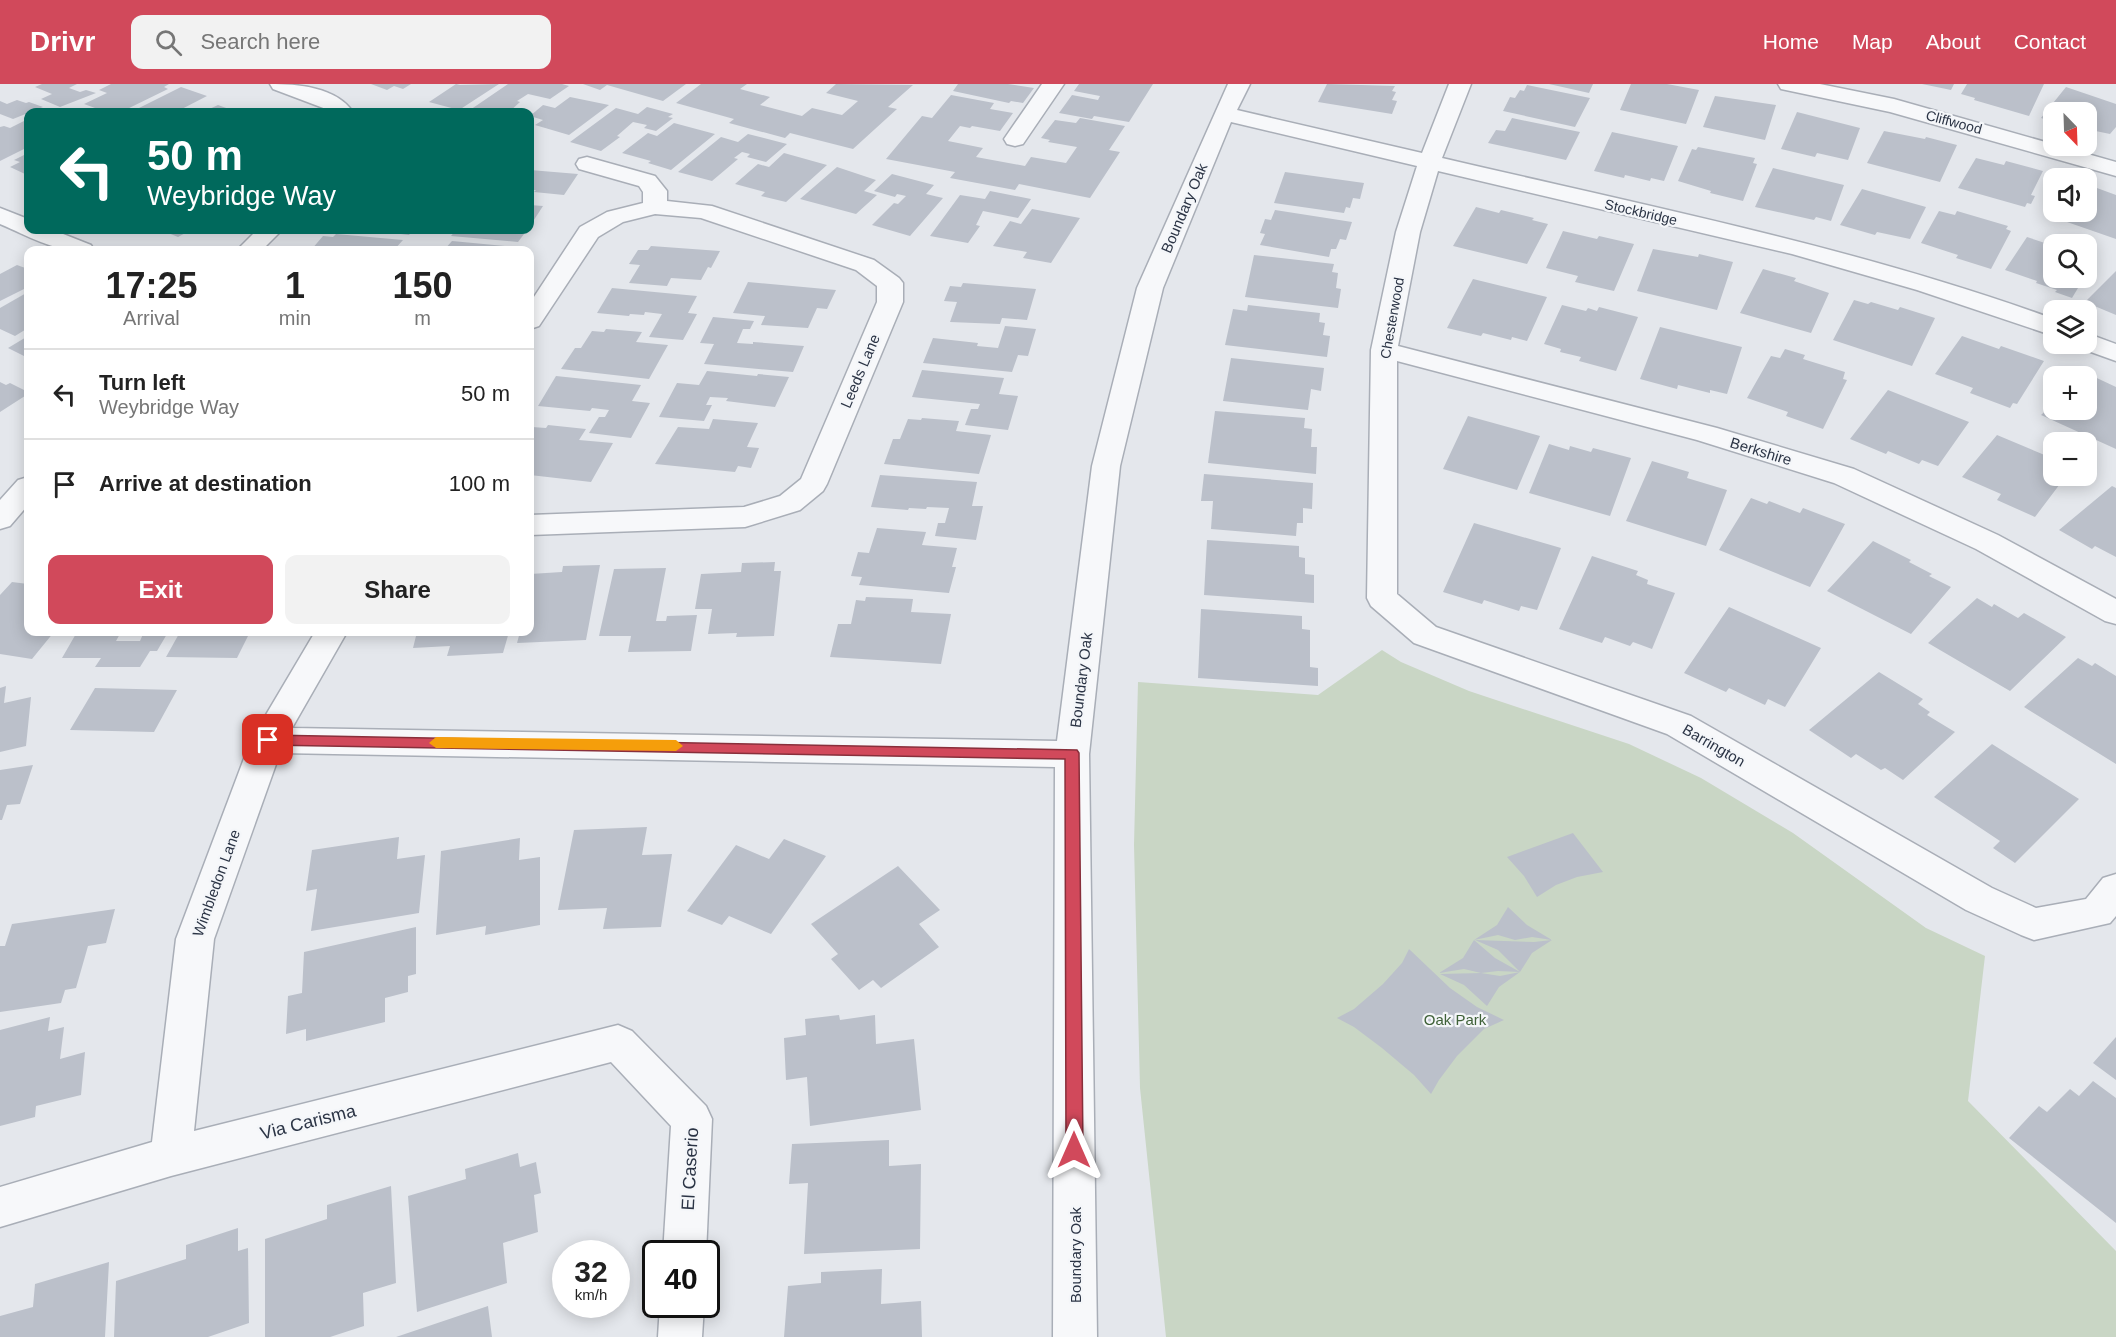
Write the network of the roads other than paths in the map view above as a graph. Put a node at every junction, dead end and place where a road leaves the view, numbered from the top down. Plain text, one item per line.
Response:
1 (281, 84) edge
2 (1053, 84) edge
3 (1239, 84) edge
4 (1460, 84) edge
5 (1790, 84) edge
6 (338, 108) edge
7 (1224, 114) junction
8 (1015, 139) dead end
9 (1430, 162) junction
10 (587, 164) dead end
11 (2116, 169) edge
12 (655, 207) junction
13 (0, 215) edge
14 (24, 225) edge
15 (43, 234) edge
16 (266, 234) edge
17 (72, 246) edge
18 (253, 246) edge
19 (534, 315) edge
20 (2043, 324) edge
21 (2097, 345) edge
22 (1384, 350) junction
23 (2116, 353) edge
24 (24, 492) edge
25 (0, 519) edge
26 (0, 524) edge
27 (534, 525) edge
28 (24, 527) edge
29 (1382, 598) joint
30 (2116, 613) edge
31 (329, 636) edge
32 (268, 740) junction
33 (1072, 753) junction
34 (2116, 889) edge
35 (618, 1043) joint
36 (171, 1156) junction
37 (0, 1207) edge
38 (686, 1240) edge
39 (681, 1318) edge
40 (680, 1337) edge
41 (1076, 1337) edge

1 - 6 street
2 - 8 street
3 - 7 street, Boundary Oak
4 - 9 street, Chesterwood
5 - 11 street, Cliffwood
7 - 9 street, Stockbridge
7 - 33 street, Boundary Oak
9 - 20 street, Stockbridge
9 - 22 street, Chesterwood
10 - 12 street
12 - 19 street, Leeds Lane
12 - 27 street, Leeds Lane
13 - 14 street
15 - 17 street
16 - 18 street
21 - 23 street
22 - 29 street, Chesterwood
22 - 30 street, Berkshire
24 - 25 street
26 - 28 street
29 - 34 street, Barrington
31 - 32 street, Wimbledon Lane
32 - 33 street
32 - 36 street, Wimbledon Lane
33 - 41 street, Boundary Oak
35 - 36 street, Via Carisma
35 - 38 street, El Caserio
36 - 37 street, Via Carisma
39 - 40 street

